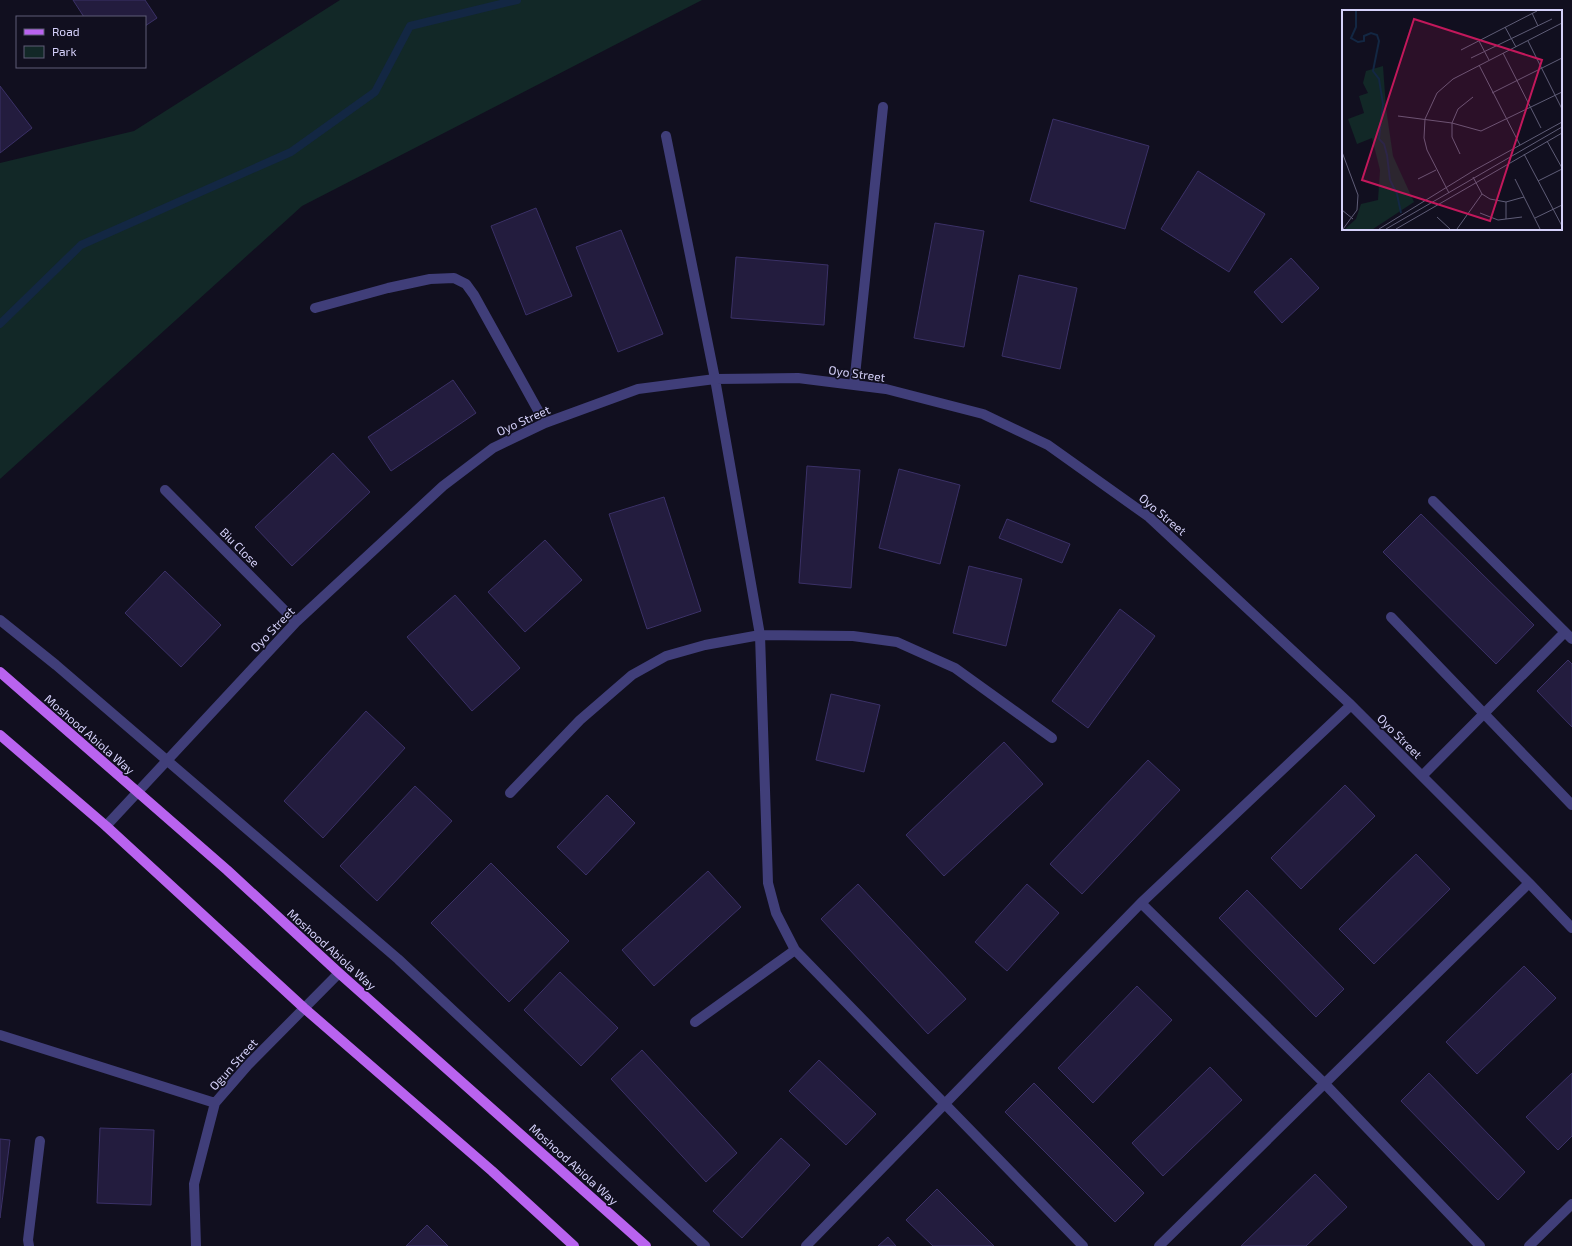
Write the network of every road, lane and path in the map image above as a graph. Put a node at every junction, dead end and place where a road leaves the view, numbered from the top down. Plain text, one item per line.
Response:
1 (883, 107) dead end
2 (666, 136) dead end
3 (315, 308) dead end
4 (715, 379) junction
5 (854, 385) junction
6 (545, 423) junction
7 (166, 490) dead end
8 (1433, 501) dead end
9 (1391, 617) dead end
10 (0, 620) edge
11 (296, 622) junction
12 (1564, 632) junction
13 (760, 635) junction
14 (1572, 639) edge
15 (0, 672) edge
16 (1351, 705) junction
17 (1484, 713) junction
18 (0, 734) edge
19 (1052, 738) dead end
20 (167, 760) junction
21 (1422, 776) junction
22 (136, 792) junction
23 (510, 793) dead end
24 (1572, 805) edge
25 (106, 826) junction
26 (1529, 883) junction
27 (1141, 904) junction
28 (1572, 928) edge
29 (795, 950) junction
30 (339, 973) junction
31 (304, 1008) junction
32 (695, 1022) dead end
33 (0, 1035) edge
34 (1325, 1084) junction
35 (215, 1103) junction
36 (944, 1103) junction
37 (40, 1141) dead end
38 (1572, 1204) edge
39 (29, 1246) edge
40 (196, 1246) edge
41 (574, 1246) edge
42 (646, 1246) edge
43 (705, 1246) edge
44 (806, 1246) edge
45 (1083, 1246) edge
46 (1159, 1246) edge
47 (1480, 1246) edge
48 (1529, 1246) edge

1 - 5 street
2 - 4 street
3 - 6 street
4 - 5 street, Oyo Street
4 - 6 street, Oyo Street
4 - 13 street
5 - 16 street, Oyo Street
6 - 11 street, Oyo Street
7 - 11 street, Biu Close
8 - 12 street
9 - 17 street
10 - 20 street
11 - 20 street, Oyo Street
12 - 14 street
12 - 17 street
13 - 19 street
13 - 23 street
13 - 29 street
15 - 22 main road, Moshood Abiola Way
16 - 21 street, Oyo Street
16 - 27 street
17 - 21 street
17 - 24 street
18 - 25 main road
20 - 22 street, Oyo Street
20 - 43 street
21 - 26 street, Oyo Street
22 - 25 street, Oyo Street
22 - 30 main road, Moshood Abiola Way
25 - 31 main road
26 - 28 street, Oyo Street
26 - 34 street
27 - 34 street
27 - 36 street
29 - 32 street
29 - 36 street
30 - 31 street, Ogun Street
30 - 42 main road, Moshood Abiola Way
31 - 35 street, Ogun Street
31 - 41 main road
33 - 35 street
34 - 46 street
34 - 47 street
35 - 40 street, Ogun Street
36 - 44 street
36 - 45 street
37 - 39 street
38 - 48 street

